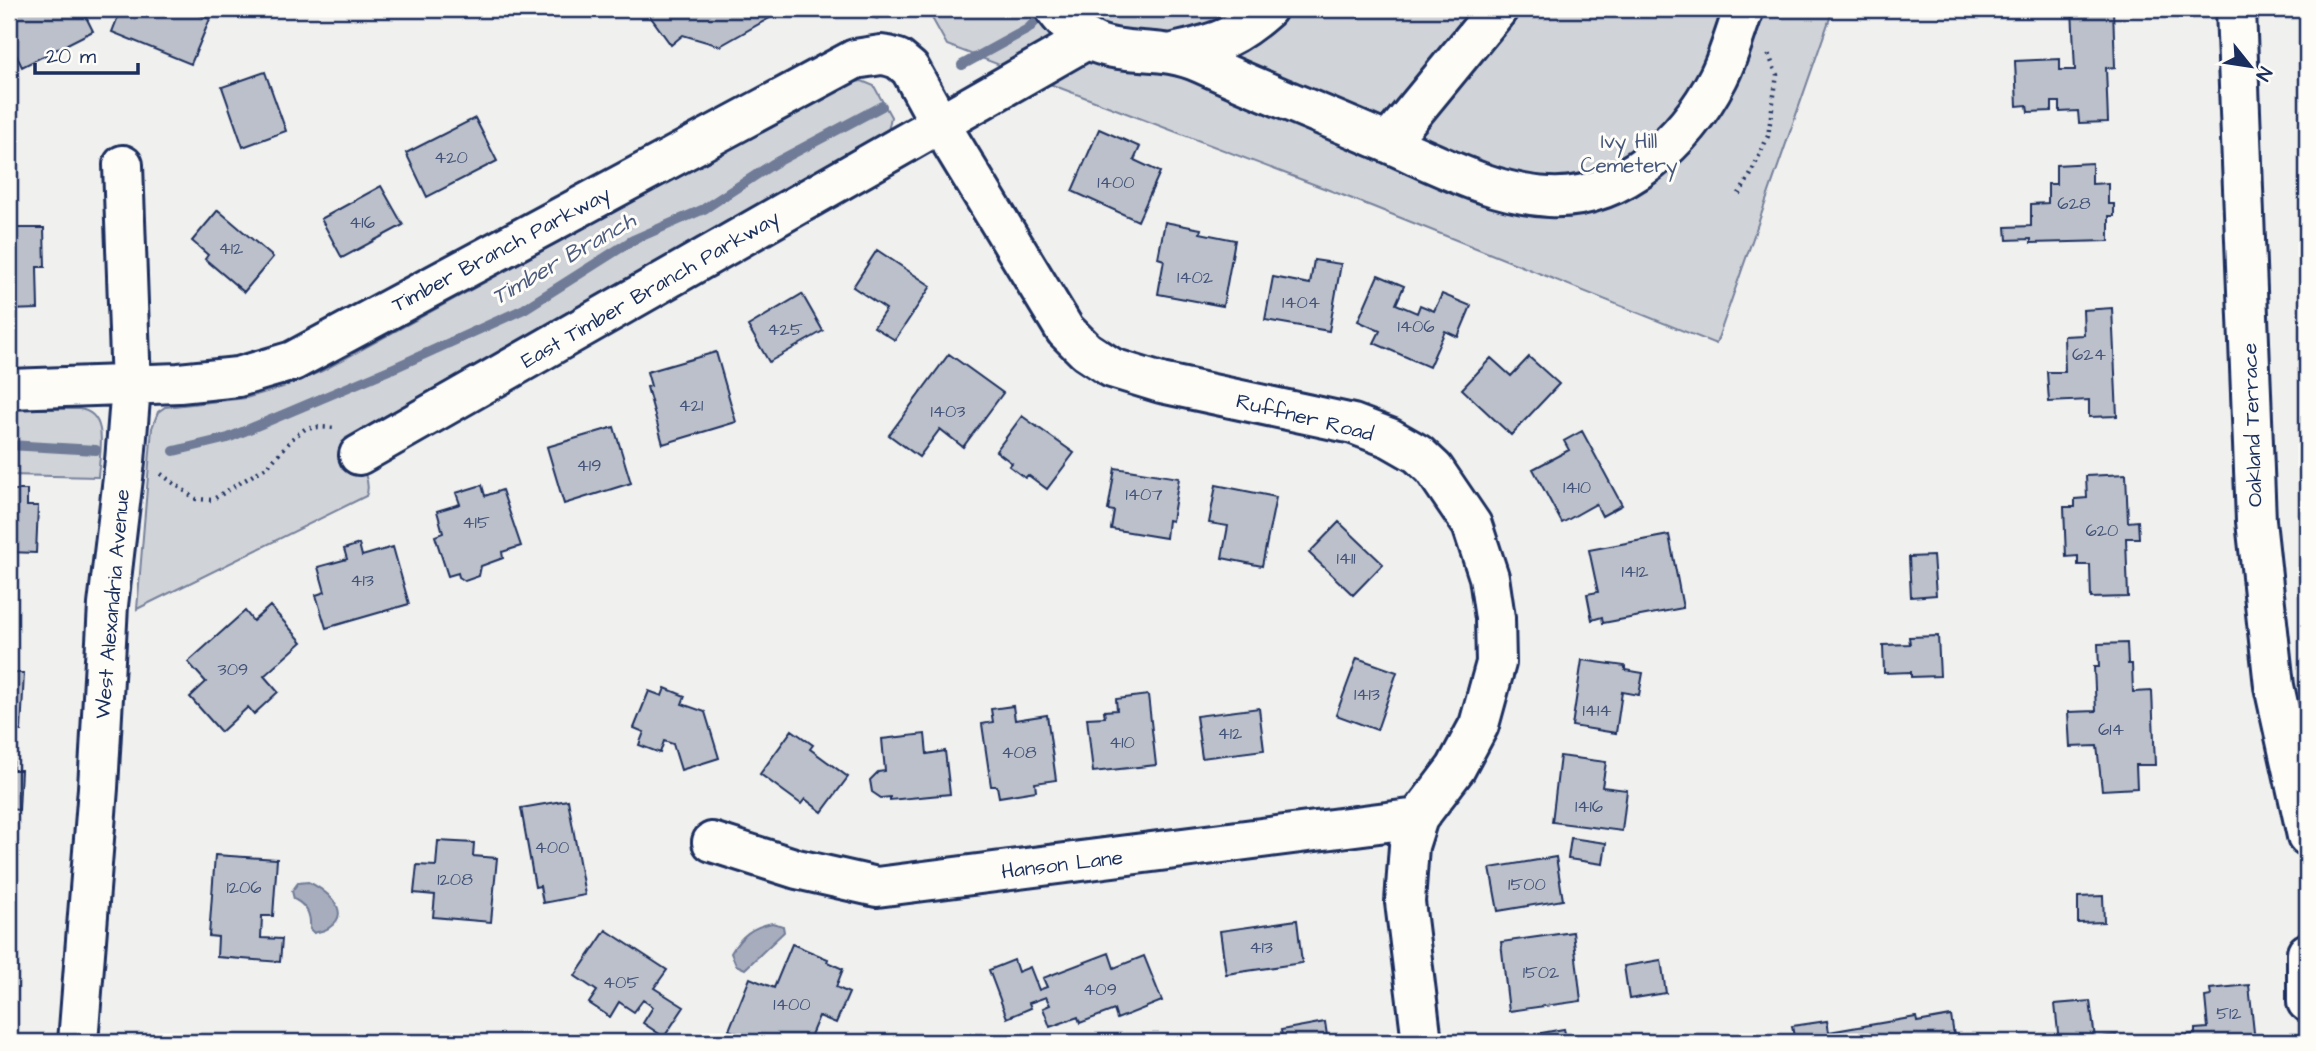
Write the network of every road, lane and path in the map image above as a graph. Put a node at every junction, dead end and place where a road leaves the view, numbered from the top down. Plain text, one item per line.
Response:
1 (1267, 9) edge
2 (1497, 9) edge
3 (1744, 9) edge
4 (2236, 9) edge
5 (1056, 11) edge
6 (1088, 39) junction
7 (1763, 43) dead end
8 (1174, 53) junction
9 (940, 124) junction
10 (1388, 143) junction
11 (123, 165) dead end
12 (1739, 194) dead end
13 (131, 386) junction
14 (9, 389) edge
15 (363, 453) joint
16 (158, 473) dead end
17 (1418, 818) junction
18 (2307, 836) edge
19 (712, 842) dead end
20 (2307, 953) edge
21 (2307, 1002) edge
22 (78, 1042) edge
23 (1422, 1042) edge

1 - 8 street
2 - 10 street
3 - 10 street
4 - 18 street, Oakland Terrace
5 - 6 street
6 - 8 street
6 - 9 street, East Timber Branch Parkway
7 - 12 path
8 - 10 street
9 - 13 street, Timber Branch Parkway
9 - 15 street, East Timber Branch Parkway
9 - 17 street, Ruffner Road
11 - 13 street, West Alexandria Avenue
13 - 14 street, Timber Branch Parkway
13 - 22 street, West Alexandria Avenue
15 - 16 path
17 - 19 street, Hanson Lane
17 - 23 street, Ruffner Road
20 - 21 street

